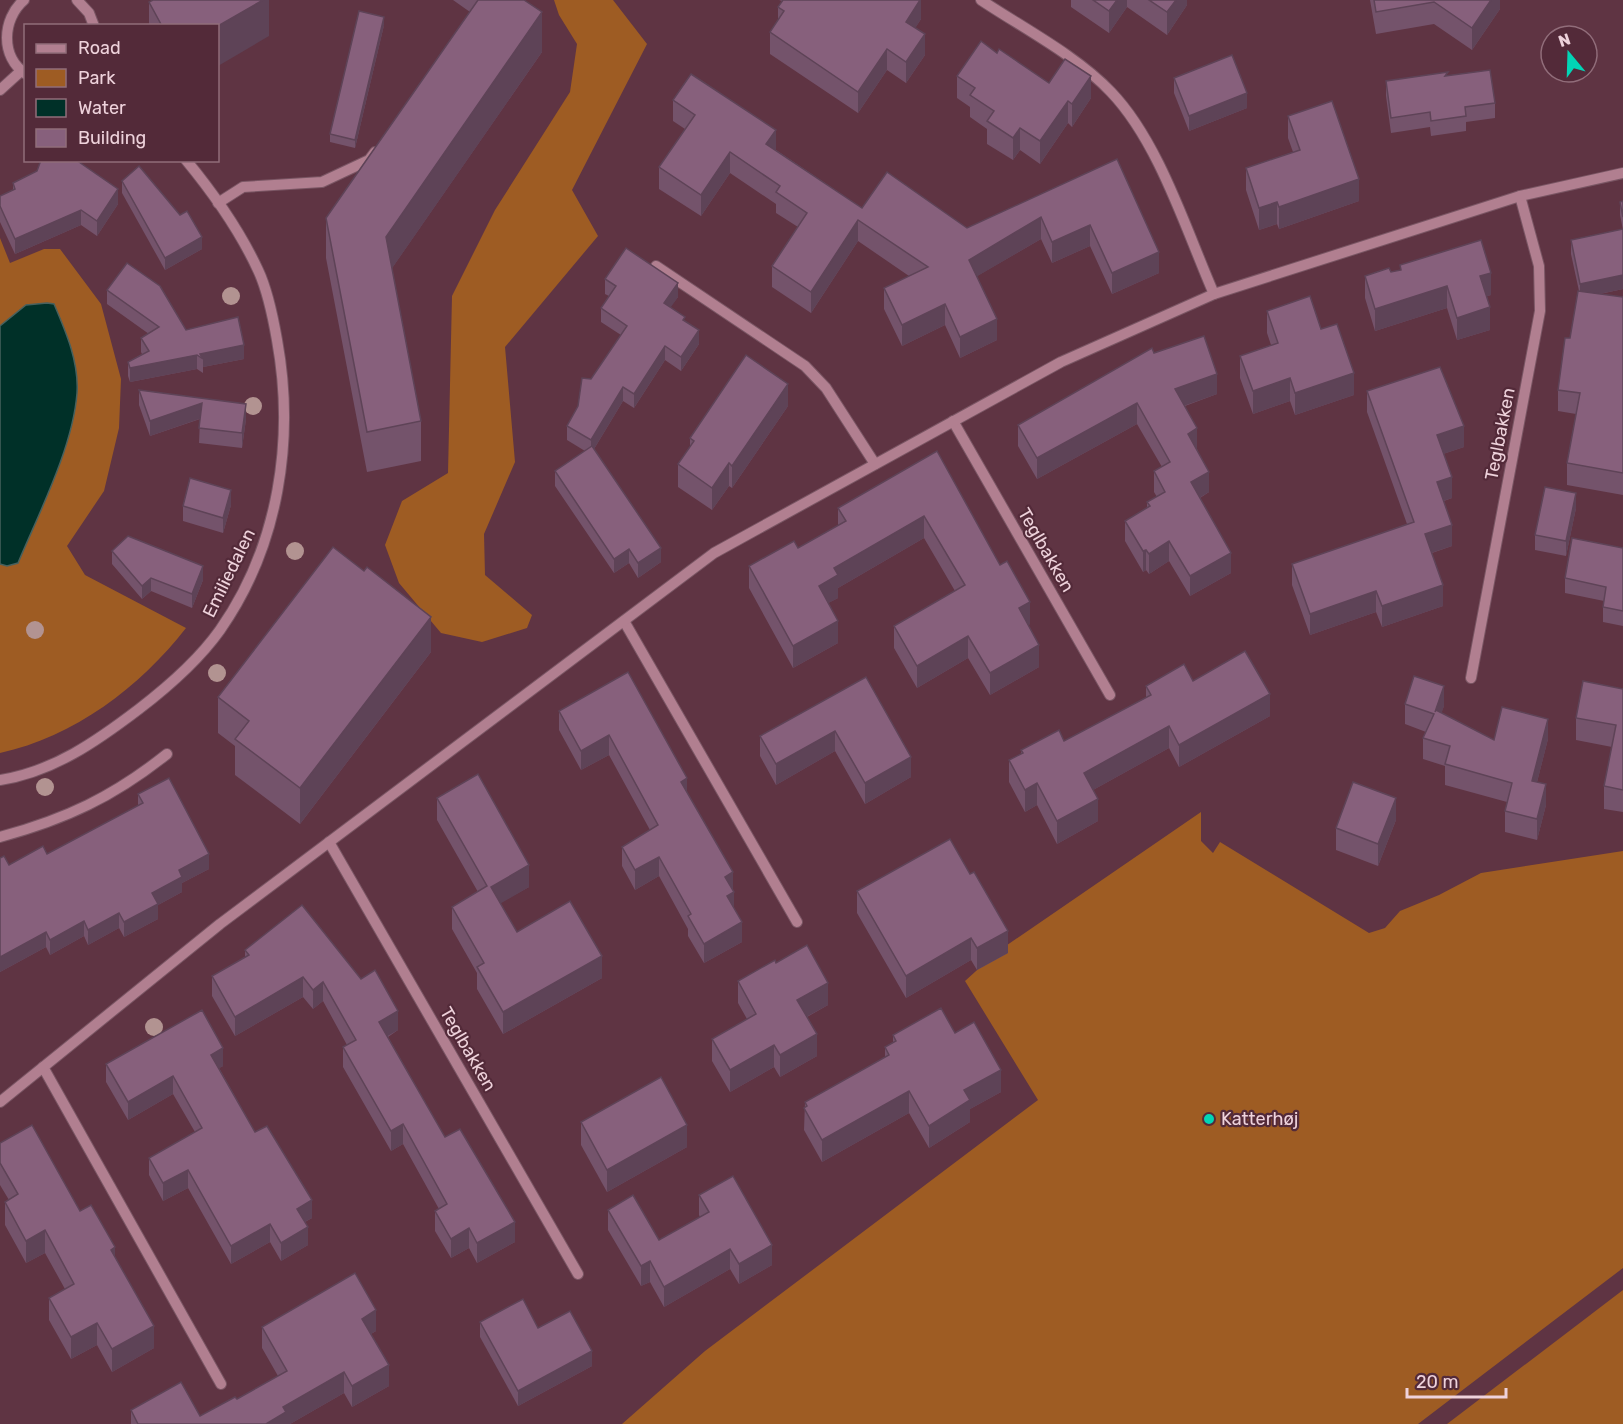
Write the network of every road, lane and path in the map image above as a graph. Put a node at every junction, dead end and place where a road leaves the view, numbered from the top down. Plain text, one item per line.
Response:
1 (981, 0) edge
2 (80, 1) edge
3 (17, 2) edge
4 (93, 24) edge
5 (23, 72) edge
6 (0, 90) edge
7 (382, 142) edge
8 (187, 162) edge
9 (1623, 173) edge
10 (1520, 196) junction
11 (218, 203) junction
12 (656, 266) edge
13 (1214, 294) junction
14 (953, 421) junction
15 (875, 464) junction
16 (624, 621) junction
17 (1471, 678) dead end
18 (1110, 695) dead end
19 (167, 754) dead end
20 (0, 780) edge
21 (0, 837) edge
22 (329, 842) junction
23 (798, 922) dead end
24 (43, 1067) junction
25 (0, 1102) edge
26 (578, 1274) dead end
27 (221, 1384) dead end

1 - 13 street
2 - 4 street
3 - 5 street
5 - 6 street
7 - 11 street
8 - 11 street, Emiliedalen
9 - 10 street
10 - 13 street
10 - 17 street, Teglbakken
11 - 20 street, Emiliedalen
12 - 15 street
13 - 14 street
14 - 15 street
14 - 18 street, Teglbakken
15 - 16 street
16 - 22 street
16 - 23 street
19 - 21 street
22 - 24 street
22 - 26 street, Teglbakken
24 - 25 street
24 - 27 street

